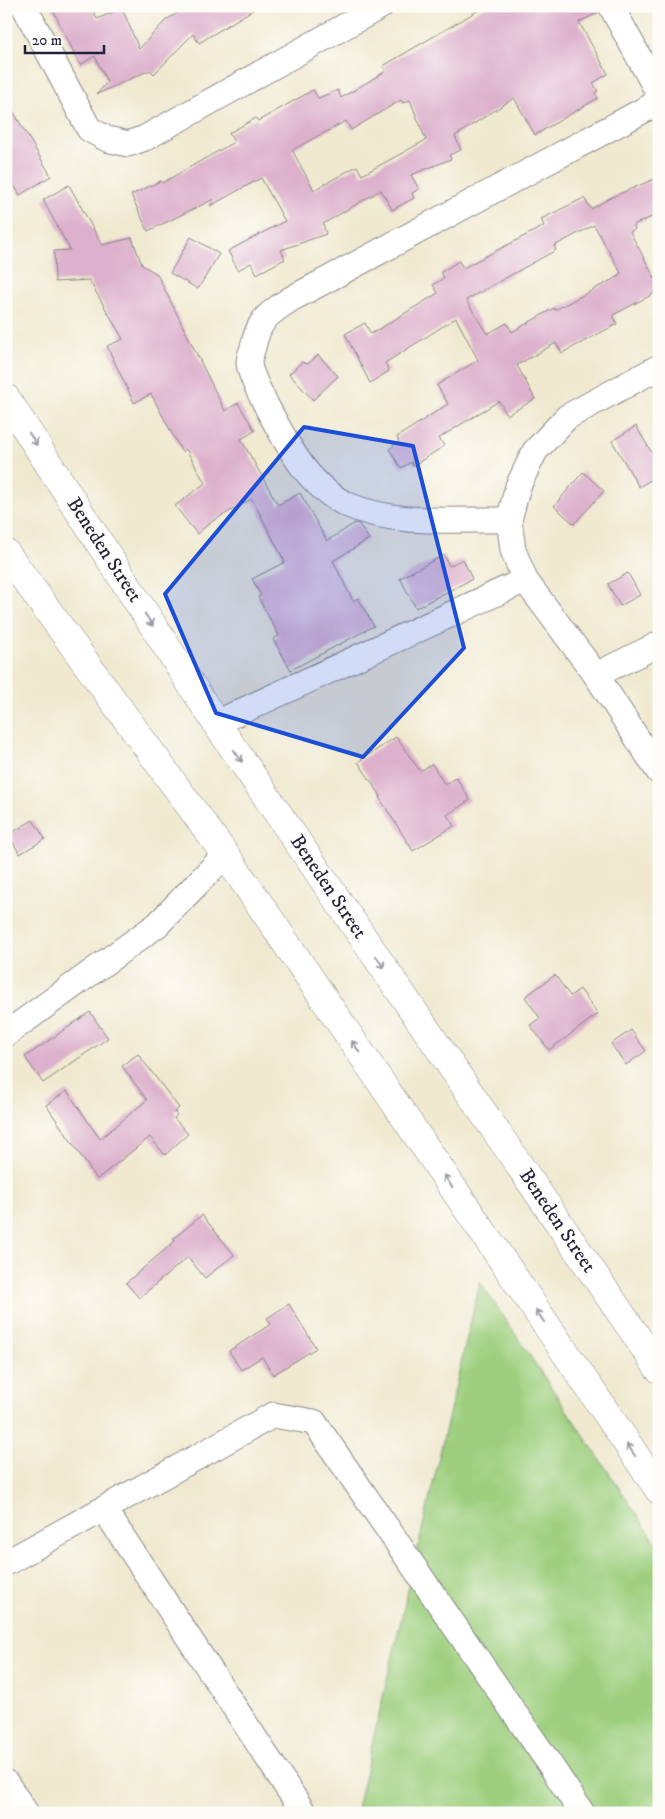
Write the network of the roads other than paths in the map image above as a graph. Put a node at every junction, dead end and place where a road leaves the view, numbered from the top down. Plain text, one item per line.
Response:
1 (24, 6) edge
2 (381, 6) edge
3 (611, 6) edge
4 (659, 94) edge
5 (659, 102) edge
6 (659, 367) edge
7 (6, 398) edge
8 (509, 520) junction
9 (6, 553) edge
10 (525, 580) junction
11 (659, 644) edge
12 (596, 675) junction
13 (216, 723) junction
14 (659, 772) edge
15 (225, 855) junction
16 (6, 1034) edge
17 (659, 1369) edge
18 (659, 1490) edge
19 (104, 1509) junction
20 (6, 1563) edge
21 (6, 1783) edge
22 (26, 1813) edge
23 (304, 1813) edge
24 (582, 1813) edge

1 - 2 street
3 - 4 street
5 - 8 street
6 - 8 street
7 -> 13 main road, Beneden Street
8 - 10 street
9 - 15 main road
10 - 12 street
10 - 13 street
11 - 12 street
12 - 14 street
13 -> 17 main road, Beneden Street
15 - 16 street
18 -> 15 main road
19 - 20 street
19 - 23 street
19 - 24 street
21 - 22 street

